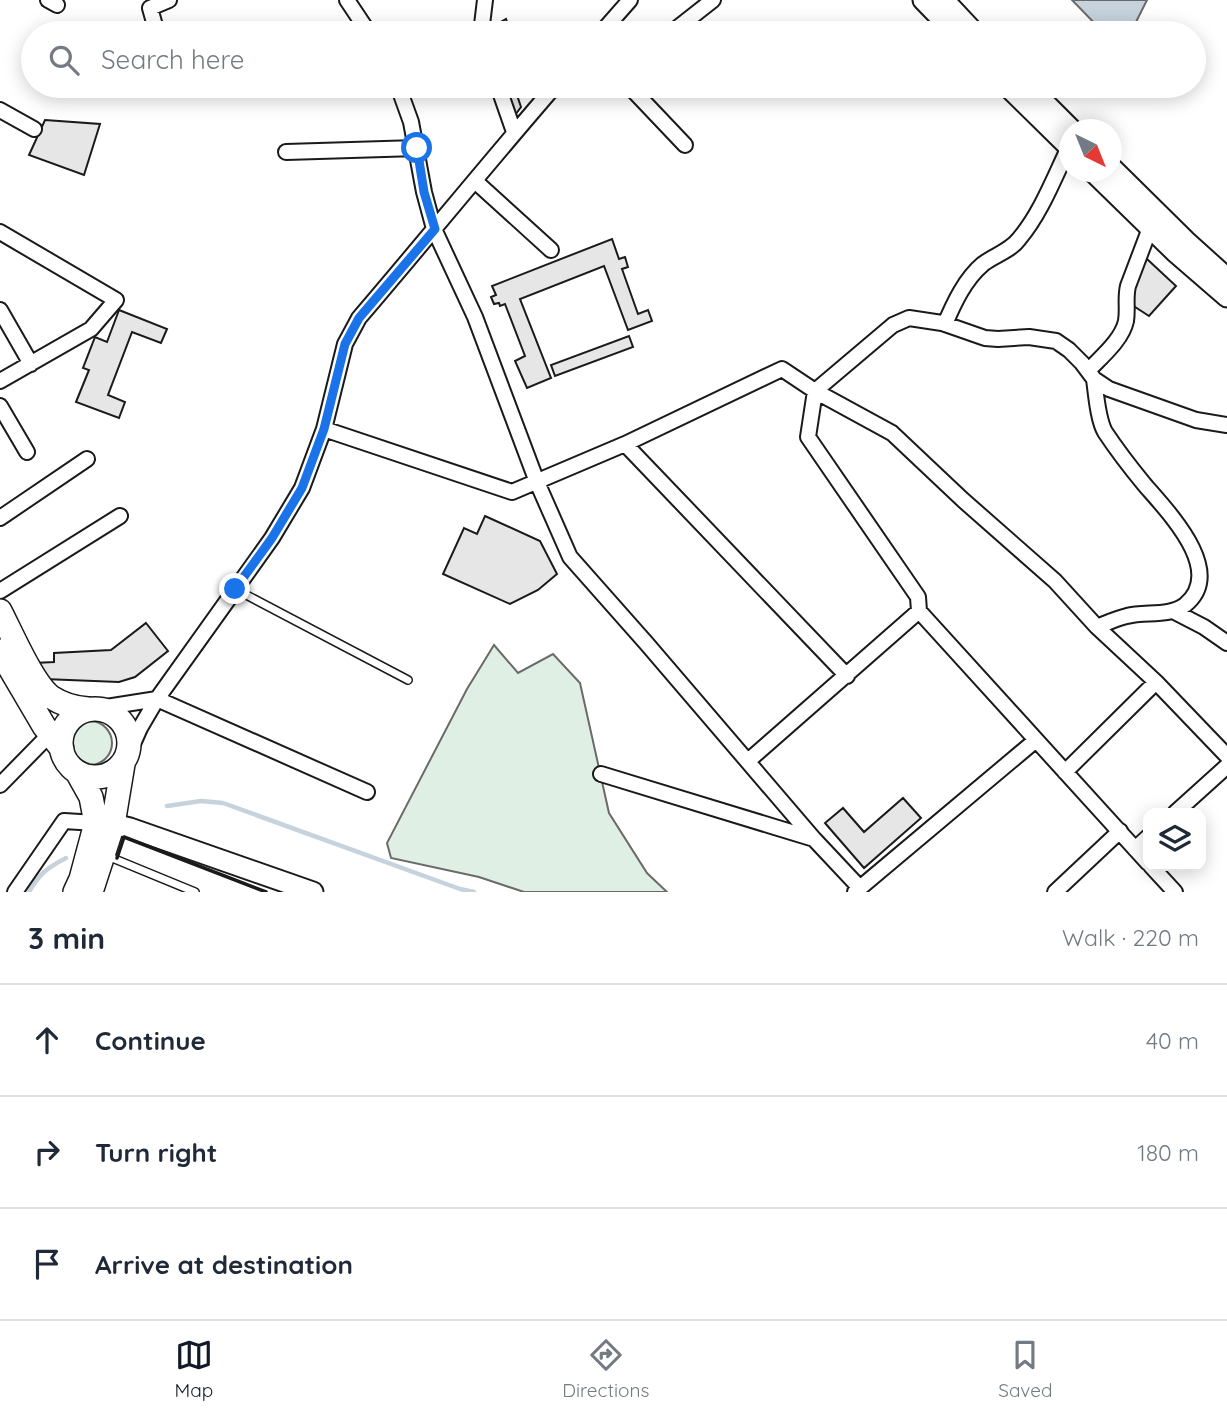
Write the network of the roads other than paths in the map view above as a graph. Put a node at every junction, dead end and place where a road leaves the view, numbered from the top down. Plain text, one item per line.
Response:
1 (169, 0) edge
2 (346, 0) edge
3 (485, 0) edge
4 (630, 0) edge
5 (713, 0) edge
6 (923, 0) edge
7 (944, 0) edge
8 (153, 21) edge
9 (361, 21) edge
10 (482, 21) edge
11 (612, 21) edge
12 (686, 21) edge
13 (943, 21) edge
14 (964, 21) edge
15 (402, 98) edge
16 (502, 98) edge
17 (544, 98) edge
18 (642, 98) edge
19 (1019, 98) edge
20 (1040, 98) edge
21 (0, 110) edge
22 (1061, 119) edge
23 (34, 129) dead end
24 (514, 132) junction
25 (1059, 138) edge
26 (685, 145) dead end
27 (417, 148) junction
28 (286, 152) dead end
29 (1059, 168) edge
30 (1122, 179) edge
31 (475, 181) junction
32 (1103, 182) edge
33 (1150, 228) junction
34 (435, 229) junction
35 (0, 232) edge
36 (551, 250) dead end
37 (1227, 278) edge
38 (1227, 297) edge
39 (0, 310) edge
40 (945, 324) junction
41 (32, 364) junction
42 (1091, 375) junction
43 (0, 381) edge
44 (814, 391) junction
45 (0, 406) edge
46 (1227, 425) edge
47 (324, 429) junction
48 (625, 444) junction
49 (27, 452) dead end
50 (87, 459) dead end
51 (537, 482) junction
52 (120, 516) dead end
53 (0, 518) edge
54 (235, 589) junction
55 (0, 591) edge
56 (0, 611) edge
57 (919, 611) junction
58 (1172, 611) junction
59 (1097, 627) junction
60 (1227, 643) edge
61 (0, 651) edge
62 (847, 676) junction
63 (408, 680) dead end
64 (1156, 682) junction
65 (157, 699) junction
66 (86, 712) junction
67 (1036, 740) junction
68 (56, 741) junction
69 (1227, 756) edge
70 (125, 759) junction
71 (748, 761) junction
72 (1227, 766) edge
73 (77, 772) junction
74 (1065, 772) junction
75 (601, 774) dead end
76 (0, 785) edge
77 (367, 792) dead end
78 (1181, 808) edge
79 (104, 824) junction
80 (1119, 831) junction
81 (814, 839) junction
82 (1143, 842) edge
83 (1135, 849) junction
84 (104, 855) junction
85 (1143, 858) edge
86 (1156, 871) edge
87 (857, 890) edge
88 (15, 892) edge
89 (88, 892) edge
90 (195, 892) edge
91 (313, 892) edge
92 (1055, 892) edge
93 (1175, 892) edge

1 - 8 street
2 - 9 street
3 - 10 street
4 - 11 street
5 - 12 street
6 - 13 main road
7 - 14 main road
15 - 27 street
16 - 24 street
17 - 24 street
18 - 26 street
19 - 25 main road
20 - 22 main road
21 - 23 street
24 - 31 street
27 - 28 street
27 - 34 street
29 - 40 street
30 - 37 main road
31 - 34 street
31 - 36 street
32 - 33 main road
33 - 38 main road
33 - 42 street
34 - 47 street
34 - 51 street
35 - 41 street
39 - 41 street
40 - 42 street
40 - 44 street
41 - 43 street
42 - 46 street
42 - 58 street
44 - 48 street
44 - 57 street
44 - 59 street
45 - 49 street
47 - 51 street
47 - 54 street
48 - 51 street
48 - 62 street
50 - 53 street
51 - 71 street
52 - 55 street
54 - 63 lane
54 - 65 street
56 - 66 main road
57 - 62 street
57 - 67 street
58 - 59 street
58 - 60 street
59 - 64 street
61 - 68 main road
62 - 71 street
64 - 69 street
64 - 74 street
65 - 66 street
65 - 70 street
65 - 77 street
66 - 68 main road
66 - 70 main road
67 - 74 street
67 - 87 street
68 - 73 main road
68 - 76 street
70 - 73 main road
70 - 79 main road
71 - 81 street
72 - 78 street
73 - 79 main road
74 - 80 street
75 - 81 street
79 - 84 main road
79 - 88 street
79 - 89 main road
79 - 91 main road
80 - 83 street
80 - 92 street
81 - 87 street
82 - 83 street
83 - 85 street
84 - 89 main road
84 - 90 lane
86 - 93 street

